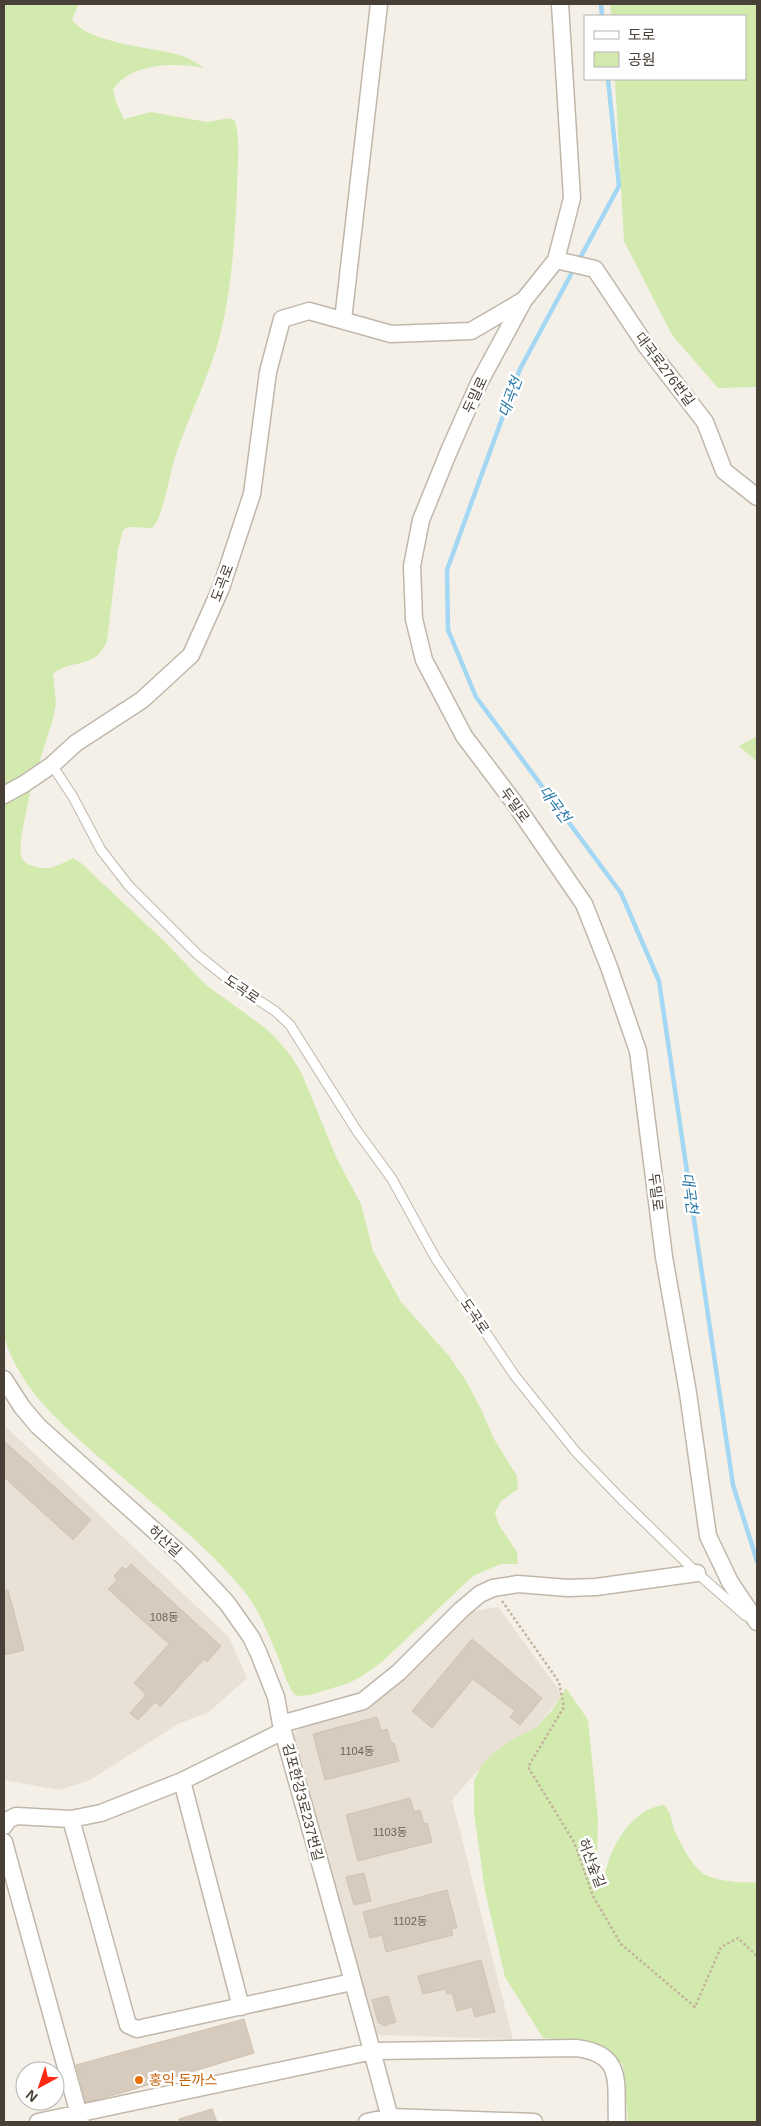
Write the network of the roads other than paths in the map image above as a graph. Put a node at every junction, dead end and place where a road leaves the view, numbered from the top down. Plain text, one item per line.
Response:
1 (379, 4) edge
2 (560, 4) edge
3 (561, 261) junction
4 (524, 300) junction
5 (343, 320) junction
6 (757, 497) edge
7 (52, 765) junction
8 (4, 795) edge
9 (4, 1379) edge
10 (697, 1573) junction
11 (757, 1622) edge
12 (757, 1626) edge
13 (282, 1728) junction
14 (182, 1781) junction
15 (71, 1819) junction
16 (4, 1826) edge
17 (4, 1842) edge
18 (352, 1982) junction
19 (241, 2007) junction
20 (373, 2051) junction
21 (80, 2118) edge
22 (391, 2120) edge
23 (38, 2122) edge
24 (367, 2122) edge
25 (534, 2122) edge
26 (617, 2122) edge

1 - 5 street
2 - 3 street, 두밀로
3 - 4 street, 두밀로
3 - 6 street, 대곡로276번길
4 - 5 street
4 - 11 street, 두밀로
5 - 7 street, 도곡로
7 - 8 street
7 - 10 lane, 도곡로
9 - 13 street, 허산길
10 - 12 lane, 도곡로
10 - 13 street
13 - 14 street, 김포한강3로237번길
13 - 18 street, 김포한강3로237번길
14 - 15 street, 김포한강3로237번길
14 - 19 street
15 - 16 street, 김포한강3로237번길
15 - 19 street
17 - 21 street
18 - 19 street
18 - 20 street, 김포한강3로237번길
20 - 21 street
20 - 22 street, 김포한강3로237번길
20 - 26 street
21 - 23 street
22 - 24 street
22 - 25 street

